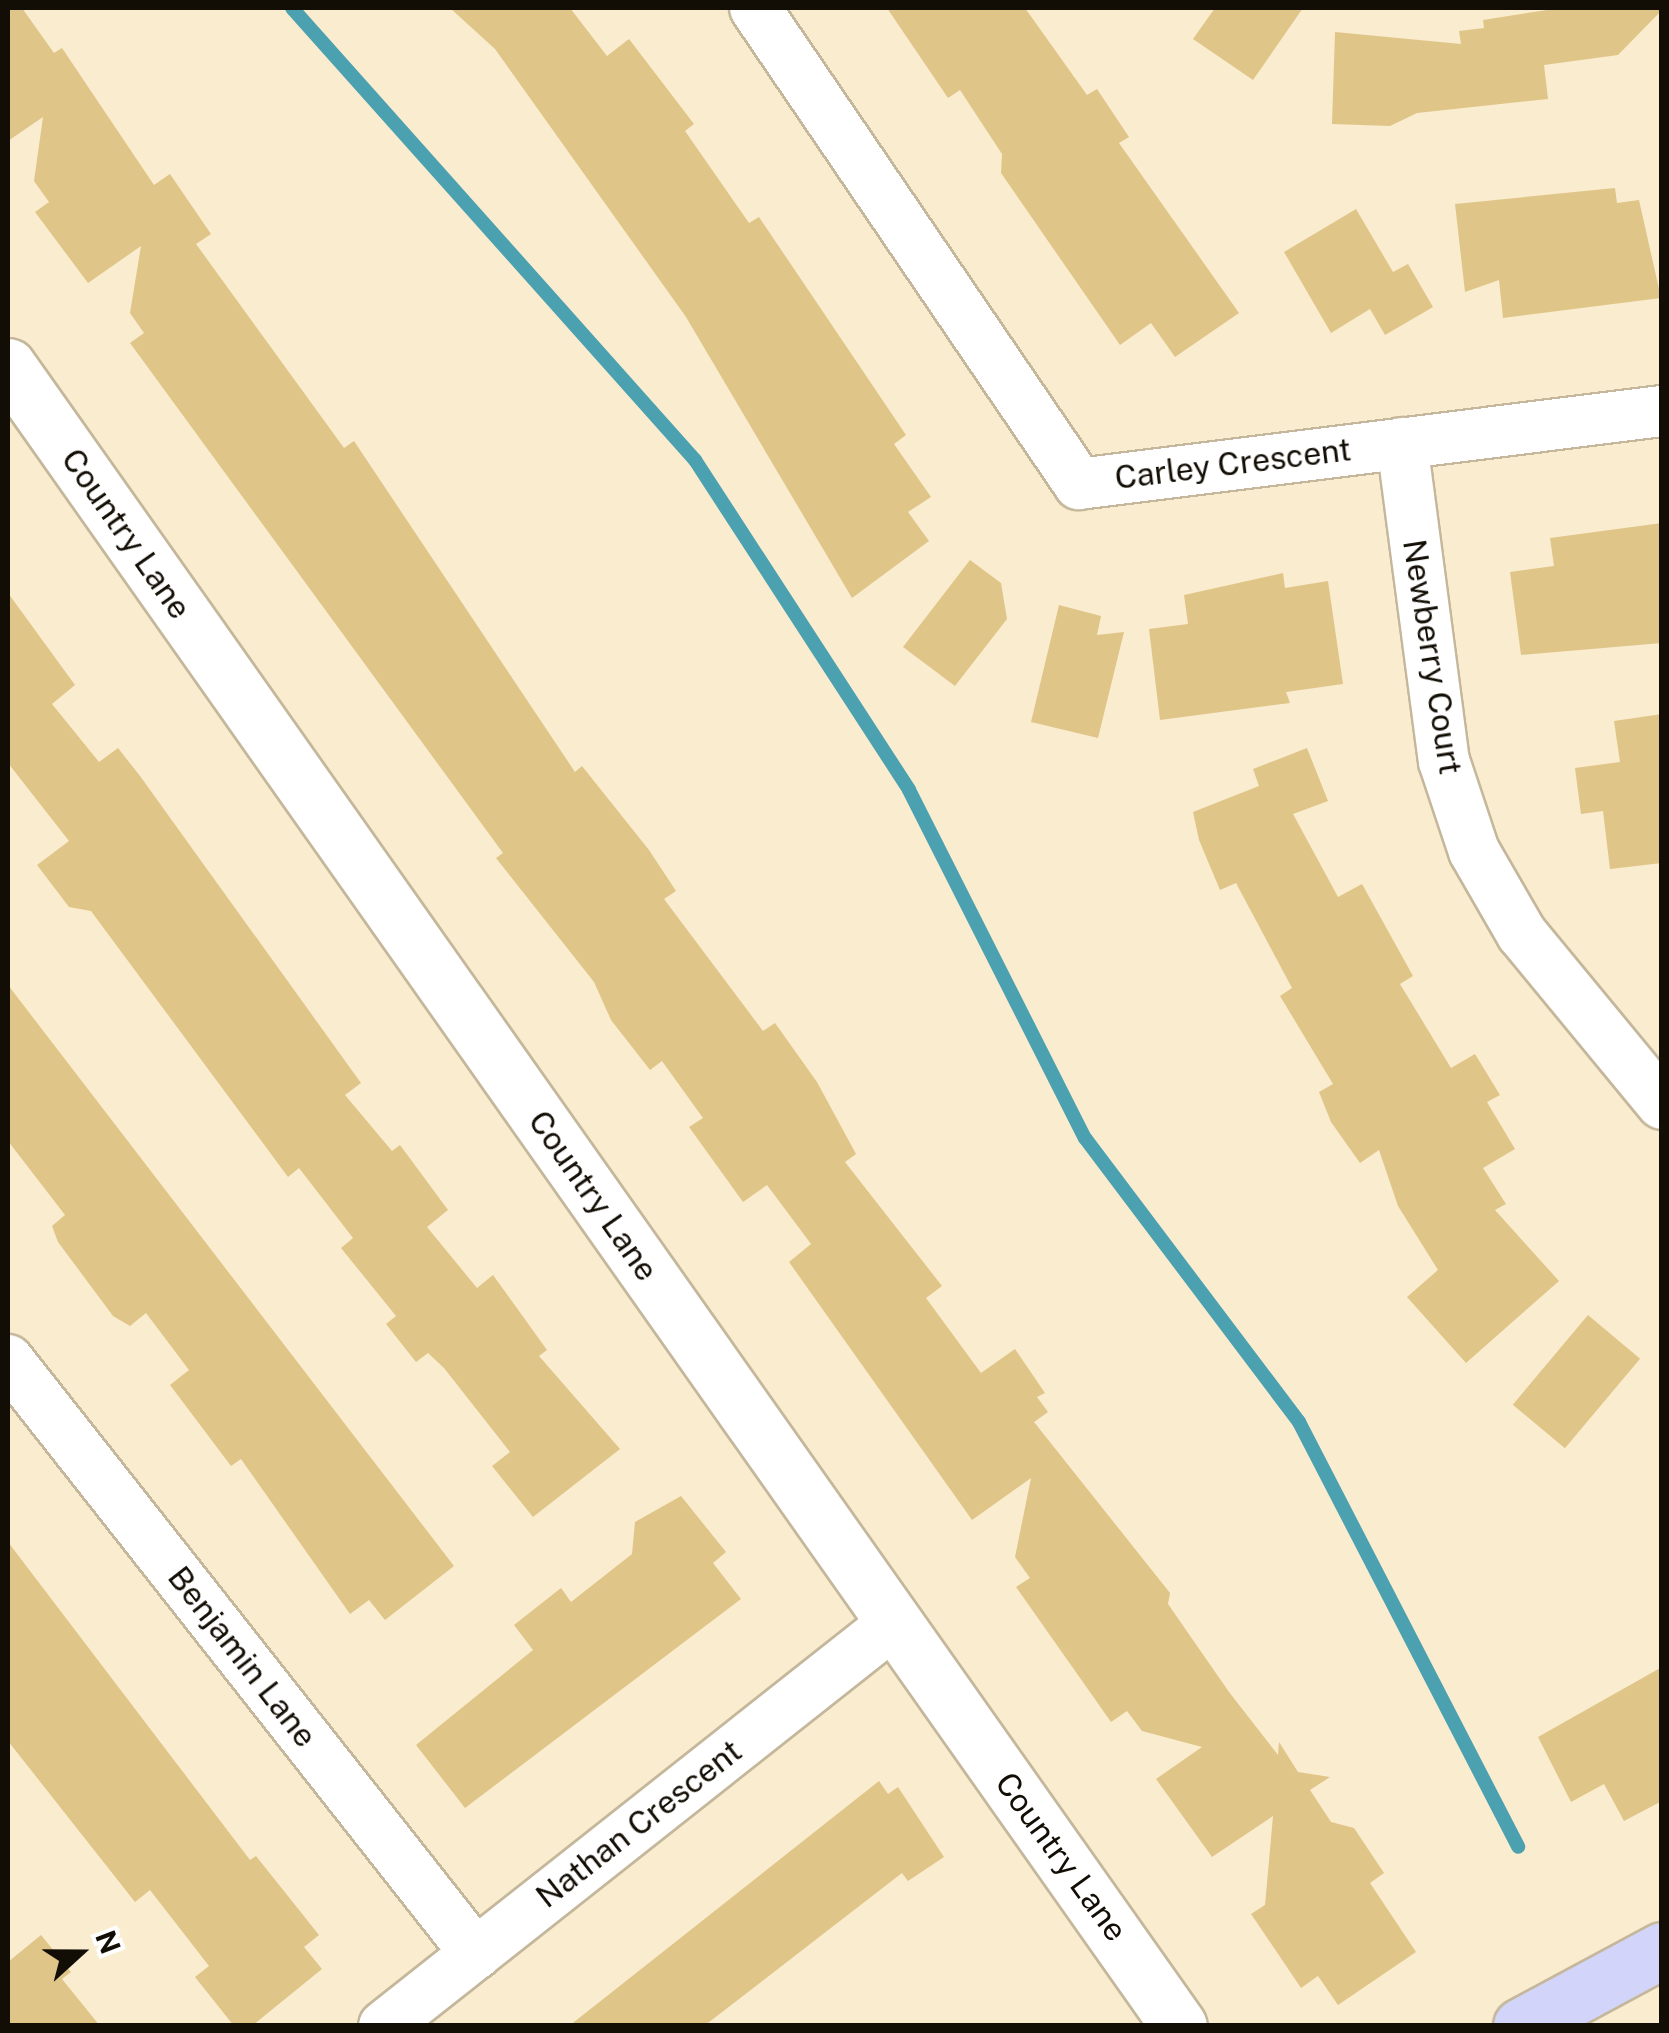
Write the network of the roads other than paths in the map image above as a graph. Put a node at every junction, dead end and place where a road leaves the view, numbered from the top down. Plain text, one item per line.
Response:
1 (755, 8) edge
2 (8, 366) edge
3 (1662, 411) edge
4 (1402, 444) junction
5 (1662, 1104) edge
6 (8, 1360) edge
7 (894, 1623) junction
8 (1662, 1950) edge
9 (476, 1954) junction
10 (384, 2026) edge
11 (1179, 2026) edge
12 (1521, 2026) edge

1 - 4 street, Carley Crescent
2 - 7 street, Country Lane
3 - 4 street, Carley Crescent
4 - 5 street, Newberry Court
6 - 9 street, Benjamin Lane
7 - 9 street, Nathan Crescent
7 - 11 street, Country Lane
8 - 12 main road
9 - 10 street, Nathan Crescent

